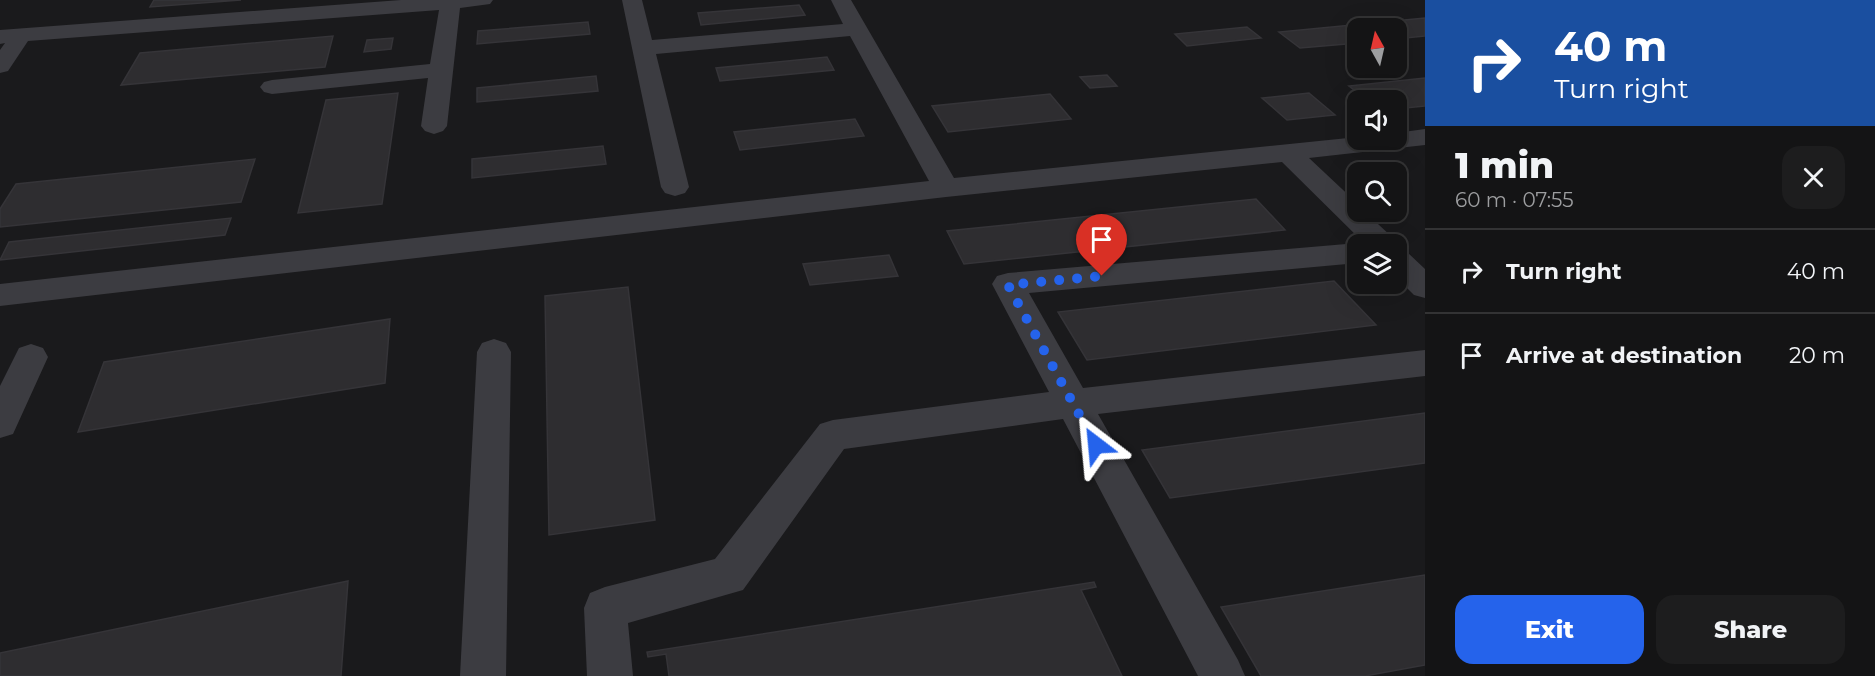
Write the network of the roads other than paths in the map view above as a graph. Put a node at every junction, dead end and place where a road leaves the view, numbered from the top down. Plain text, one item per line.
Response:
1 (483, 0) edge
2 (632, 0) edge
3 (841, 0) edge
4 (450, 3) junction
5 (364, 5) edge
6 (857, 29) junction
7 (11, 36) edge
8 (643, 48) junction
9 (0, 66) edge
10 (442, 70) junction
11 (272, 87) dead end
12 (434, 126) dead end
13 (1425, 137) edge
14 (1288, 153) junction
15 (675, 187) dead end
16 (946, 188) junction
17 (1372, 234) edge
18 (1347, 254) edge
19 (1407, 270) edge
20 (1425, 287) edge
21 (0, 295) edge
22 (494, 352) dead end
23 (31, 357) dead end
24 (1425, 363) edge
25 (1073, 403) junction
26 (0, 423) edge
27 (483, 676) edge
28 (610, 676) edge
29 (1222, 676) edge

1 - 4 lane
2 - 8 lane
3 - 6 lane
4 - 5 lane
4 - 10 lane
5 - 7 lane
6 - 8 lane
6 - 16 lane
7 - 9 lane
8 - 15 lane
10 - 11 lane
10 - 12 lane
13 - 14 lane
14 - 16 lane
14 - 17 lane
16 - 21 lane
18 - 25 lane
19 - 20 lane
22 - 27 lane
23 - 26 lane
24 - 25 lane
25 - 28 lane
25 - 29 lane

